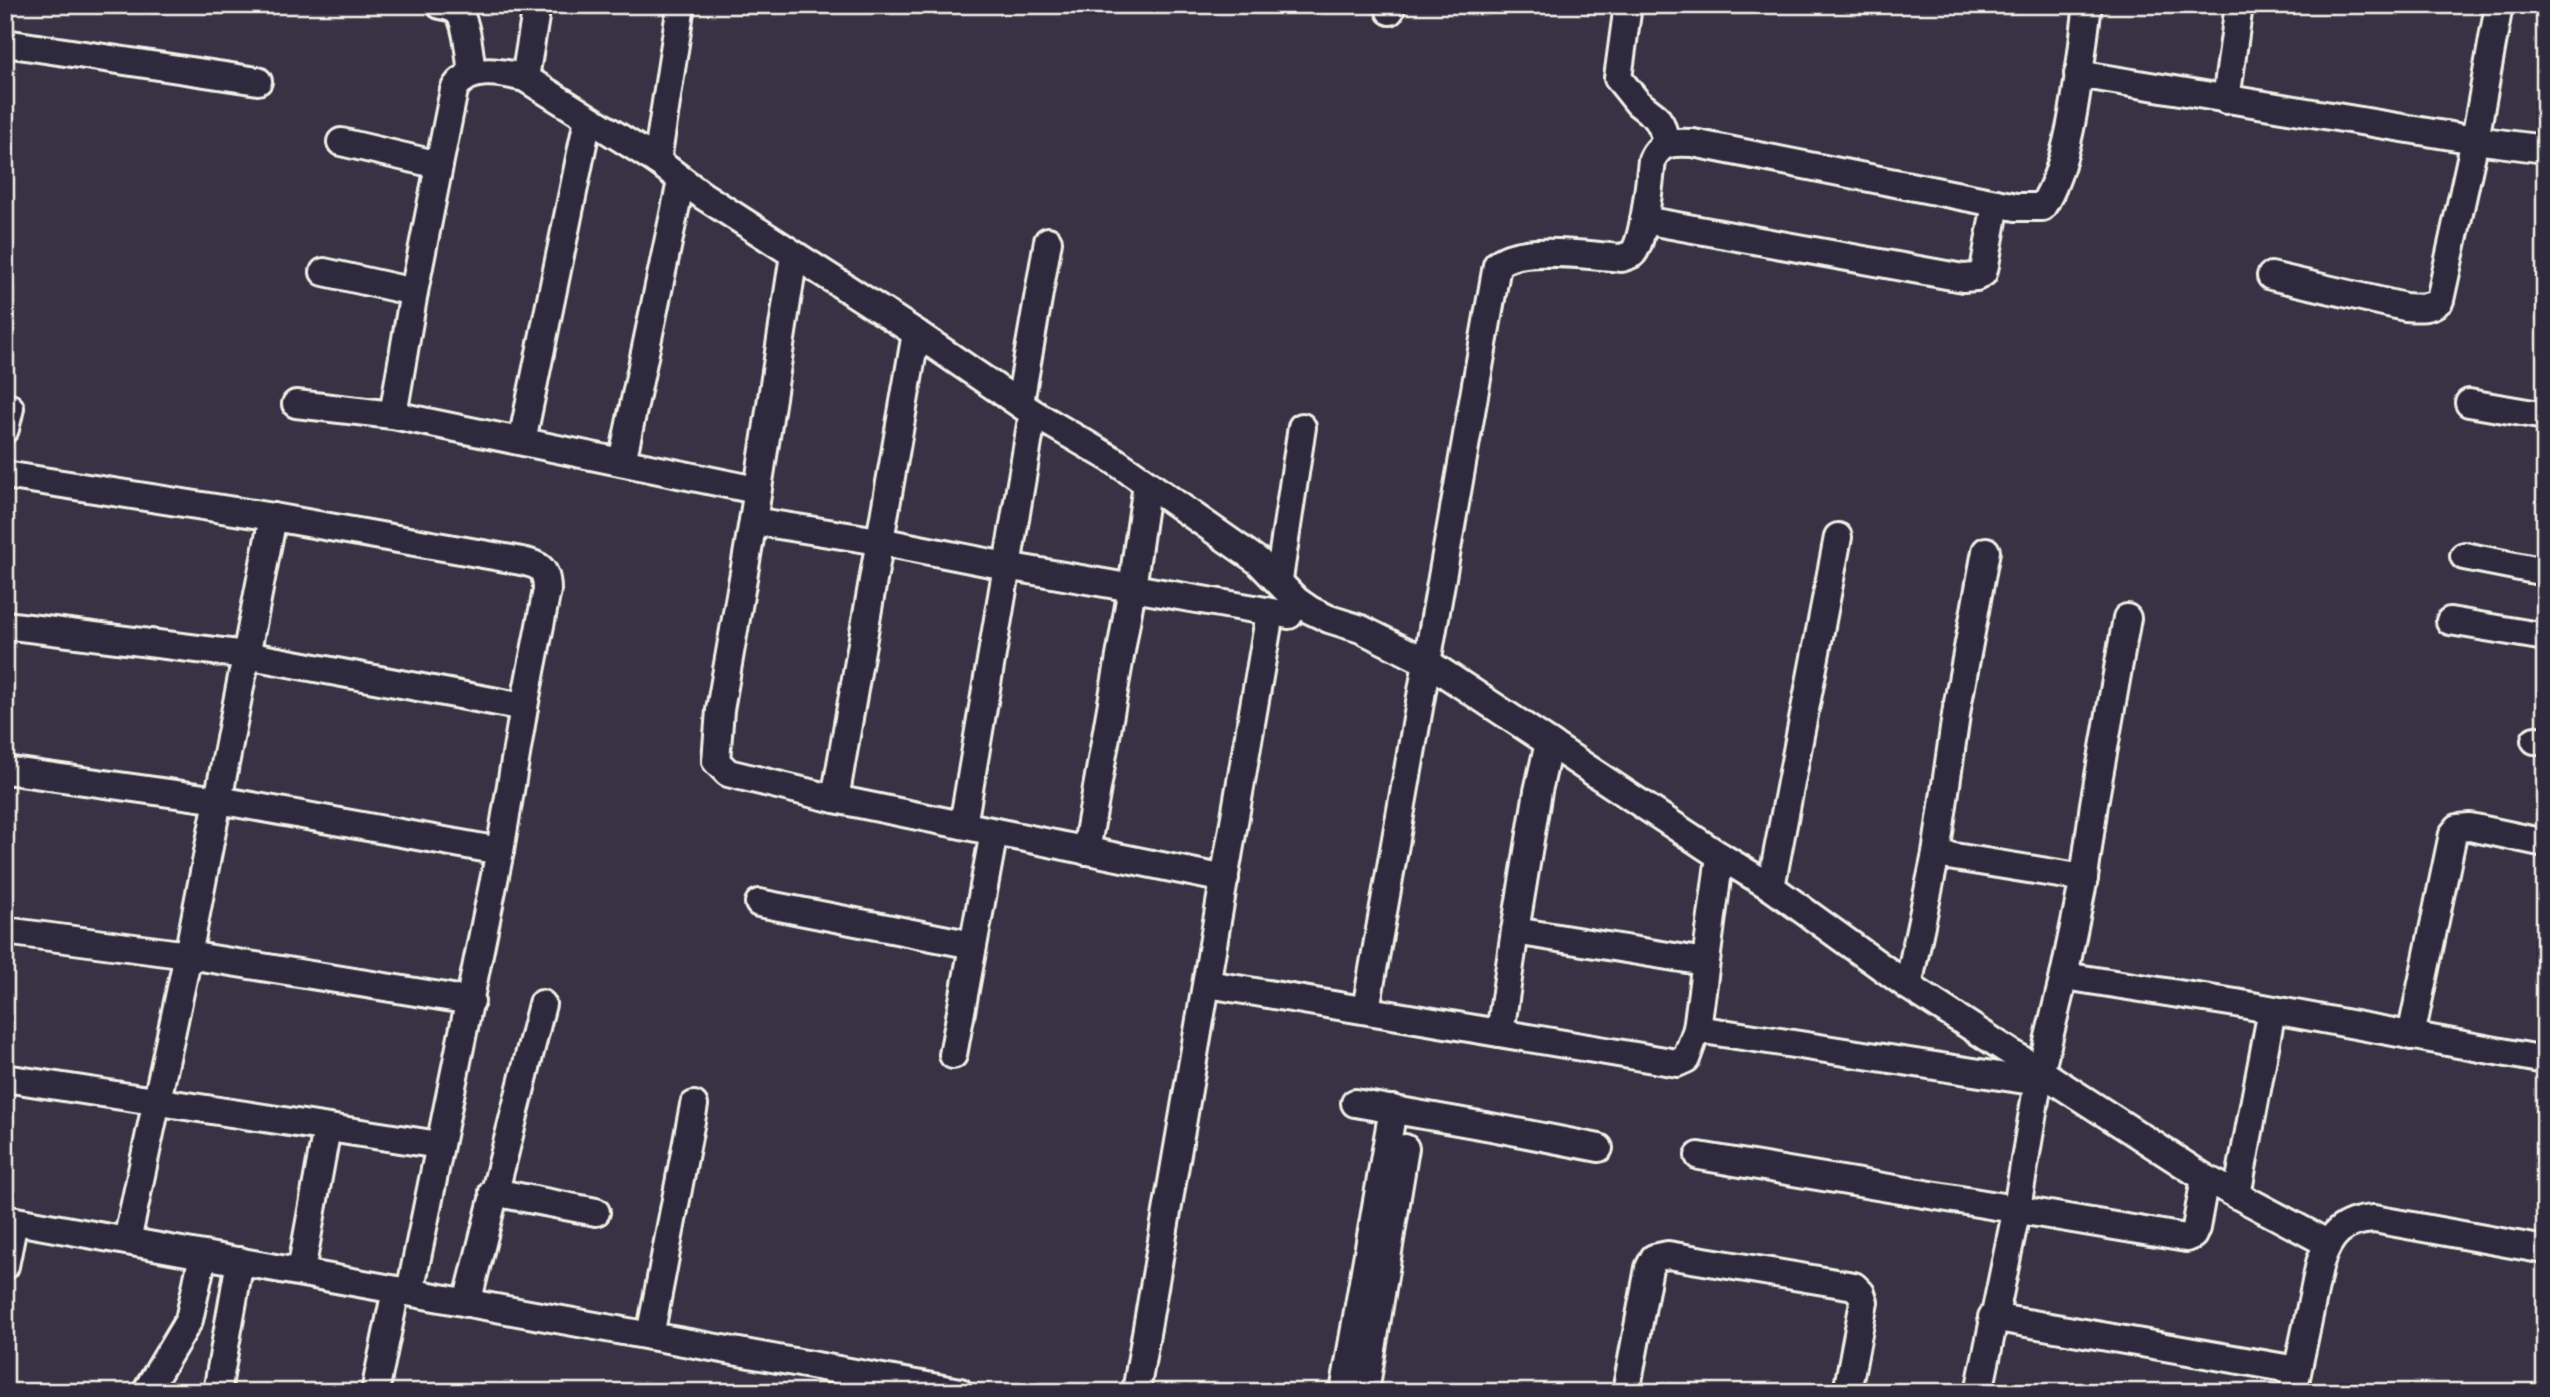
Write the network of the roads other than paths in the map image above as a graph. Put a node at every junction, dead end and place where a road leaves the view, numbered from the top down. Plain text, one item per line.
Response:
1 (440, 5) edge
2 (537, 5) edge
3 (681, 5) edge
4 (1628, 5) edge
5 (2088, 5) edge
6 (2239, 5) edge
7 (2499, 5) edge
8 (5, 43) edge
9 (472, 74) junction
10 (2078, 74) junction
11 (525, 78) junction
12 (258, 81) dead end
13 (2226, 100) junction
14 (588, 119) junction
15 (2474, 140) junction
16 (341, 142) dead end
17 (1667, 143) junction
18 (2545, 149) edge
19 (657, 161) junction
20 (439, 165) junction
21 (681, 181) junction
22 (1996, 203) junction
23 (1644, 219) junction
24 (1048, 241) dead end
25 (794, 255) junction
26 (324, 272) dead end
27 (2271, 276) dead end
28 (414, 292) junction
29 (916, 333) junction
30 (2469, 403) dead end
31 (296, 404) dead end
32 (1026, 408) junction
33 (393, 415) junction
34 (2545, 416) edge
35 (1302, 427) dead end
36 (522, 441) junction
37 (622, 462) junction
38 (5, 475) edge
39 (1147, 484) junction
40 (756, 490) junction
41 (273, 517) junction
42 (753, 521) junction
43 (1838, 537) dead end
44 (879, 541) junction
45 (1986, 551) dead end
46 (2464, 556) dead end
47 (1006, 566) junction
48 (2545, 572) edge
49 (1279, 579) junction
50 (1132, 588) junction
51 (1270, 613) junction
52 (2127, 618) dead end
53 (1328, 619) junction
54 (2450, 621) dead end
55 (5, 625) edge
56 (2545, 637) edge
57 (247, 655) junction
58 (1427, 662) junction
59 (524, 708) junction
60 (1549, 744) junction
61 (5, 770) edge
62 (835, 799) junction
63 (219, 800) junction
64 (963, 825) junction
65 (994, 832) junction
66 (2545, 843) edge
67 (500, 851) junction
68 (1086, 851) junction
69 (1936, 854) junction
70 (1720, 856) junction
71 (2084, 878) junction
72 (1225, 879) junction
73 (1771, 887) junction
74 (758, 903) dead end
75 (1515, 930) junction
76 (5, 931) edge
77 (973, 945) junction
78 (188, 955) junction
79 (1705, 962) junction
80 (2064, 976) junction
81 (1208, 984) junction
82 (1908, 986) junction
83 (471, 1001) junction
84 (542, 1004) dead end
85 (1366, 1009) junction
86 (2272, 1010) junction
87 (1697, 1029) junction
88 (1500, 1033) junction
89 (2411, 1036) junction
90 (953, 1055) dead end
91 (2545, 1060) edge
92 (2039, 1076) junction
93 (5, 1078) edge
94 (156, 1099) junction
95 (1355, 1103) dead end
96 (694, 1105) dead end
97 (1402, 1111) junction
98 (327, 1128) junction
99 (439, 1144) junction
100 (1599, 1149) dead end
101 (1699, 1156) dead end
102 (2205, 1178) junction
103 (493, 1192) junction
104 (2237, 1195) junction
105 (2017, 1208) junction
106 (596, 1212) dead end
107 (10, 1220) edge
108 (127, 1241) junction
109 (2327, 1243) junction
110 (2545, 1250) edge
111 (203, 1255) junction
112 (240, 1261) junction
113 (5, 1266) edge
114 (301, 1272) junction
115 (403, 1291) junction
116 (467, 1303) junction
117 (1992, 1317) junction
118 (650, 1336) junction
119 (2295, 1381) edge
120 (146, 1392) edge
121 (217, 1392) edge
122 (375, 1392) edge
123 (960, 1392) edge
124 (1136, 1392) edge
125 (1344, 1392) edge
126 (1365, 1392) edge
127 (1626, 1392) edge
128 (1846, 1392) edge
129 (1979, 1392) edge

1 - 9 street
2 - 11 street
3 - 19 street
4 - 17 street
5 - 10 street
6 - 13 street
7 - 15 street
8 - 12 street
9 - 11 street
9 - 20 street
10 - 13 street
10 - 22 street
11 - 14 street
13 - 15 street
14 - 19 street
14 - 36 street
15 - 18 street
15 - 27 street
16 - 20 street
17 - 22 street
17 - 23 street
19 - 21 street
20 - 28 street
21 - 25 street
21 - 37 street
22 - 23 street
23 - 58 street
24 - 32 street
25 - 29 street
25 - 40 street
26 - 28 street
28 - 33 street
29 - 32 street
29 - 44 street
30 - 34 street
31 - 33 street
32 - 39 street
32 - 47 street
33 - 36 street
35 - 49 street
36 - 37 street
37 - 40 street
38 - 41 street
39 - 49 street
39 - 50 street
40 - 42 street
41 - 57 street
41 - 59 street
42 - 44 street
42 - 62 street
43 - 73 street
44 - 47 street
44 - 62 street
45 - 69 street
46 - 48 street
47 - 50 street
47 - 64 street
49 - 53 street
50 - 51 street
50 - 68 street
51 - 53 street
51 - 72 street
52 - 71 street
53 - 58 street
54 - 56 street
55 - 57 street
57 - 59 street
57 - 63 street
58 - 60 street
58 - 85 street
59 - 67 street
60 - 70 street
60 - 75 street
61 - 63 street
62 - 64 street
63 - 67 street
63 - 78 street
64 - 65 street
65 - 68 street
65 - 77 street
66 - 89 street
67 - 83 street
68 - 72 street
69 - 71 street
69 - 82 street
70 - 73 street
70 - 79 street
71 - 80 street
72 - 81 street
73 - 82 street
74 - 77 street
75 - 79 street
75 - 88 street
76 - 78 street
77 - 90 street
78 - 83 street
78 - 94 street
79 - 87 street
80 - 86 street
80 - 92 street
81 - 85 street
81 - 124 street
82 - 92 street
83 - 99 street
84 - 103 street
85 - 88 street
86 - 89 street
86 - 104 street
87 - 88 street
87 - 92 street
89 - 91 street
92 - 102 street
92 - 105 street
93 - 94 street
94 - 98 street
94 - 108 street
95 - 97 street
96 - 118 street
97 - 100 street
97 - 125 street
97 - 126 street
98 - 99 street
98 - 114 street
99 - 115 street
101 - 105 street
102 - 104 street
102 - 105 street
103 - 106 street
103 - 116 street
104 - 109 street
105 - 117 street
107 - 108 street
107 - 113 street
108 - 111 street
109 - 110 street
109 - 119 street
111 - 112 street
111 - 120 street
112 - 114 street
112 - 121 street
114 - 115 street
115 - 116 street
115 - 122 street
116 - 118 street
117 - 119 street
117 - 129 street
118 - 123 street
127 - 128 street

